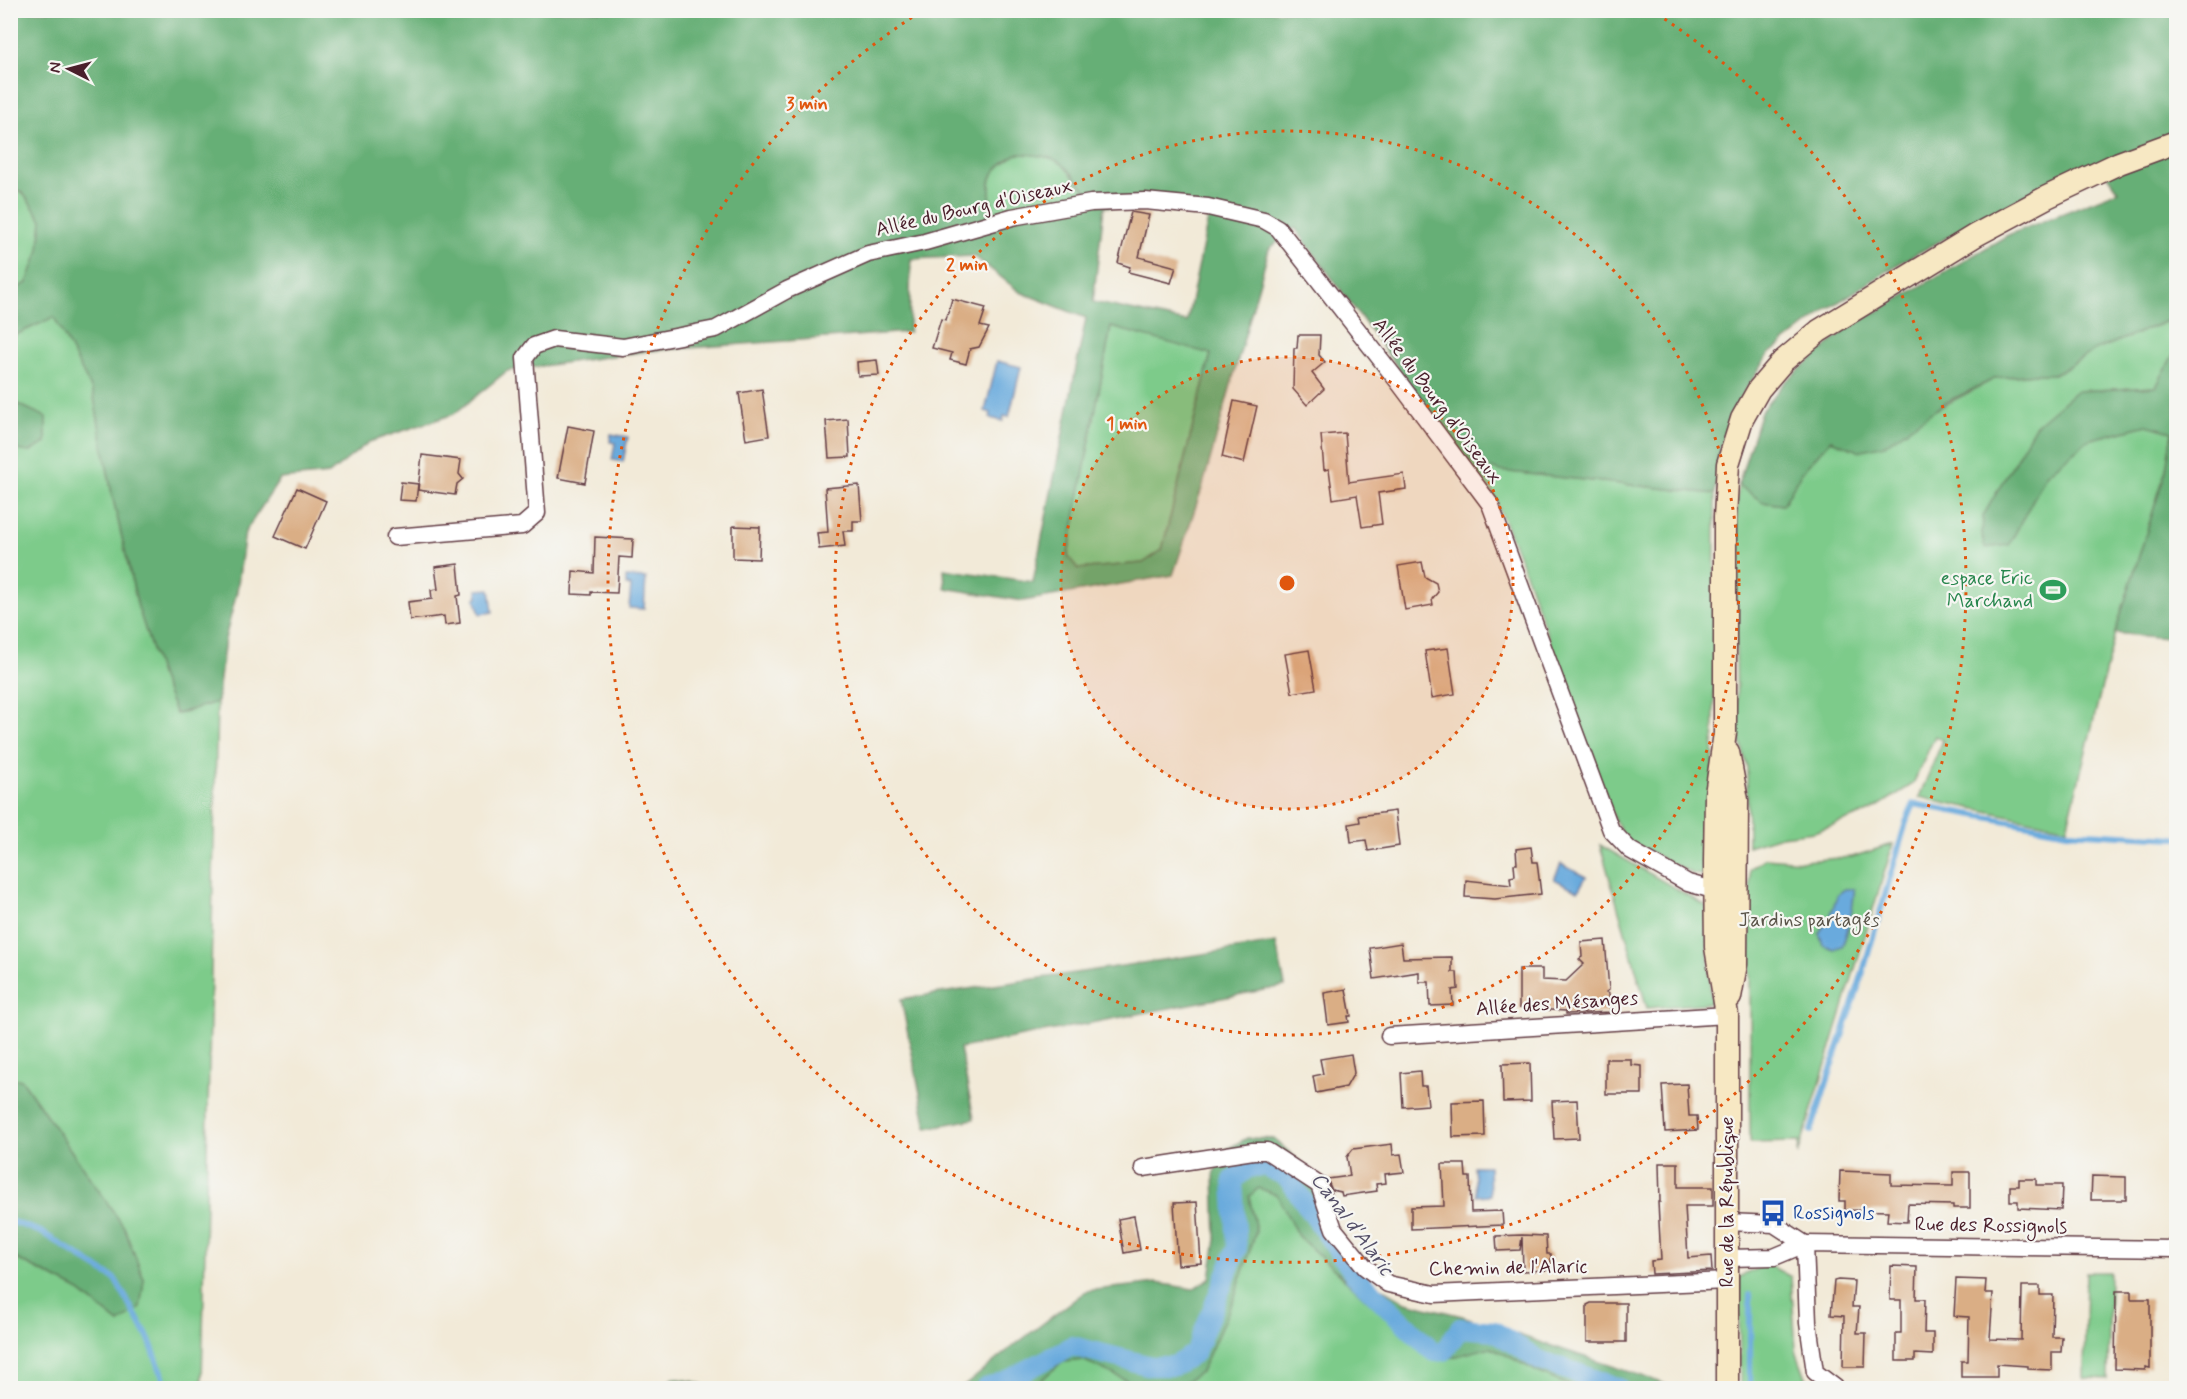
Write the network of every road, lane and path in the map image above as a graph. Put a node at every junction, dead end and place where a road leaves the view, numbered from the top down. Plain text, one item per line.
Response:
1 (2176, 142) edge
2 (395, 537) dead end
3 (1726, 893) junction
4 (1727, 1015) junction
5 (1389, 1036) dead end
6 (1143, 1168) dead end
7 (1727, 1222) junction
8 (1805, 1244) junction
9 (2176, 1249) edge
10 (1727, 1258) junction
11 (1726, 1281) junction
12 (1727, 1389) edge
13 (1836, 1389) edge

1 - 3 street, Rue de la République
2 - 3 street, Allée du Bourg d'Oiseaux
3 - 4 street, Rue de la République
4 - 5 street, Allée des Mésanges
4 - 7 street, Rue de la République
6 - 11 street, Chemin de l'Alaric
7 - 8 street
7 - 10 street, Rue de la République
8 - 9 street, Rue des Rossignols
8 - 10 street, Rue des Rossignols
8 - 13 street
10 - 11 street, Rue de la République
11 - 12 street, Rue de la République

